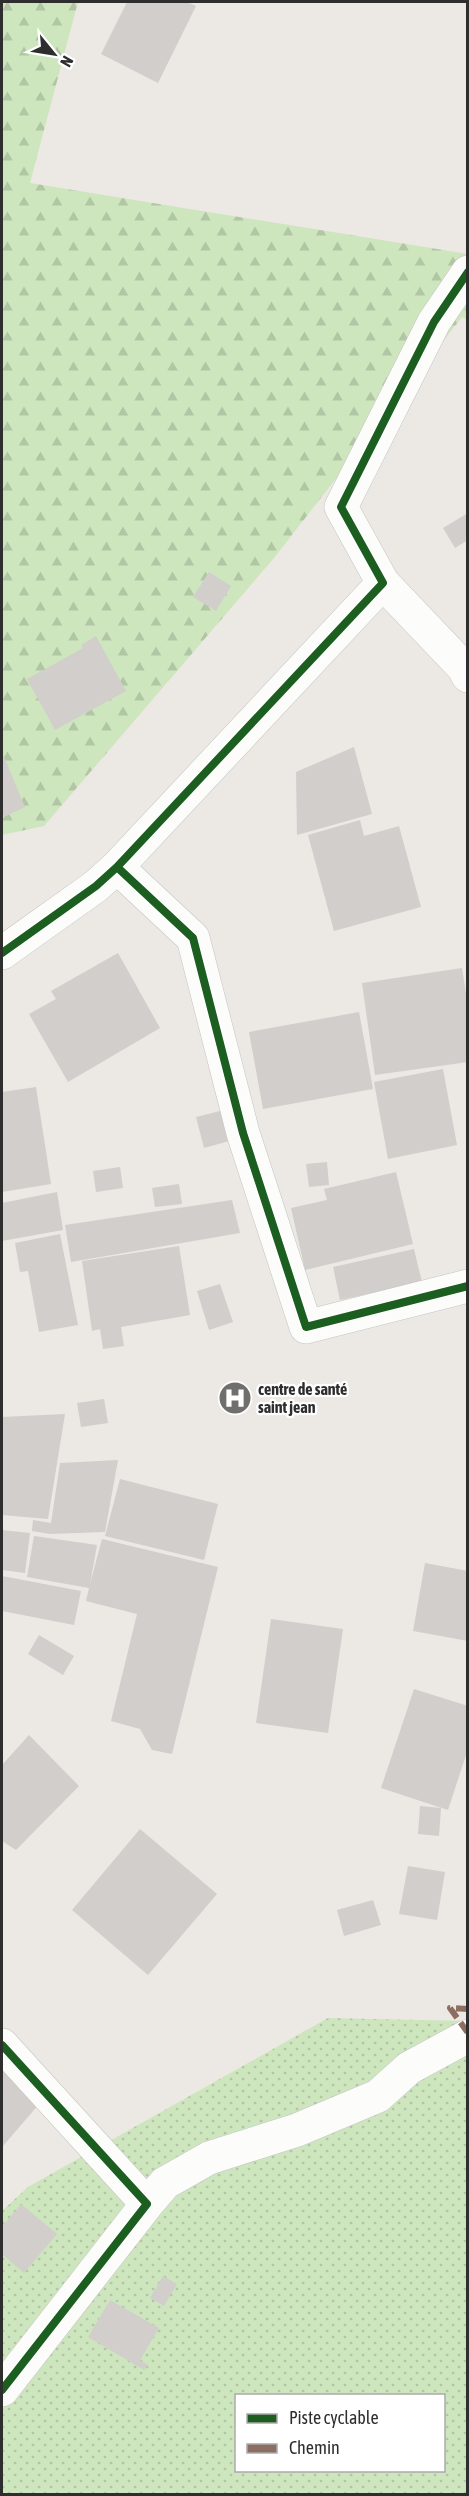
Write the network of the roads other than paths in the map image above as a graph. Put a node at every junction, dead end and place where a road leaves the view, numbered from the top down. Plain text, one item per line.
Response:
1 (468, 272) edge
2 (384, 583) junction
3 (468, 676) edge
4 (117, 867) junction
5 (2, 953) edge
6 (468, 1286) edge
7 (468, 2036) edge
8 (2, 2045) edge
9 (147, 2205) junction
10 (2, 2390) edge

1 - 2 street
2 - 3 street
2 - 4 street
4 - 5 street
4 - 6 street
7 - 9 street
8 - 9 street
9 - 10 street

